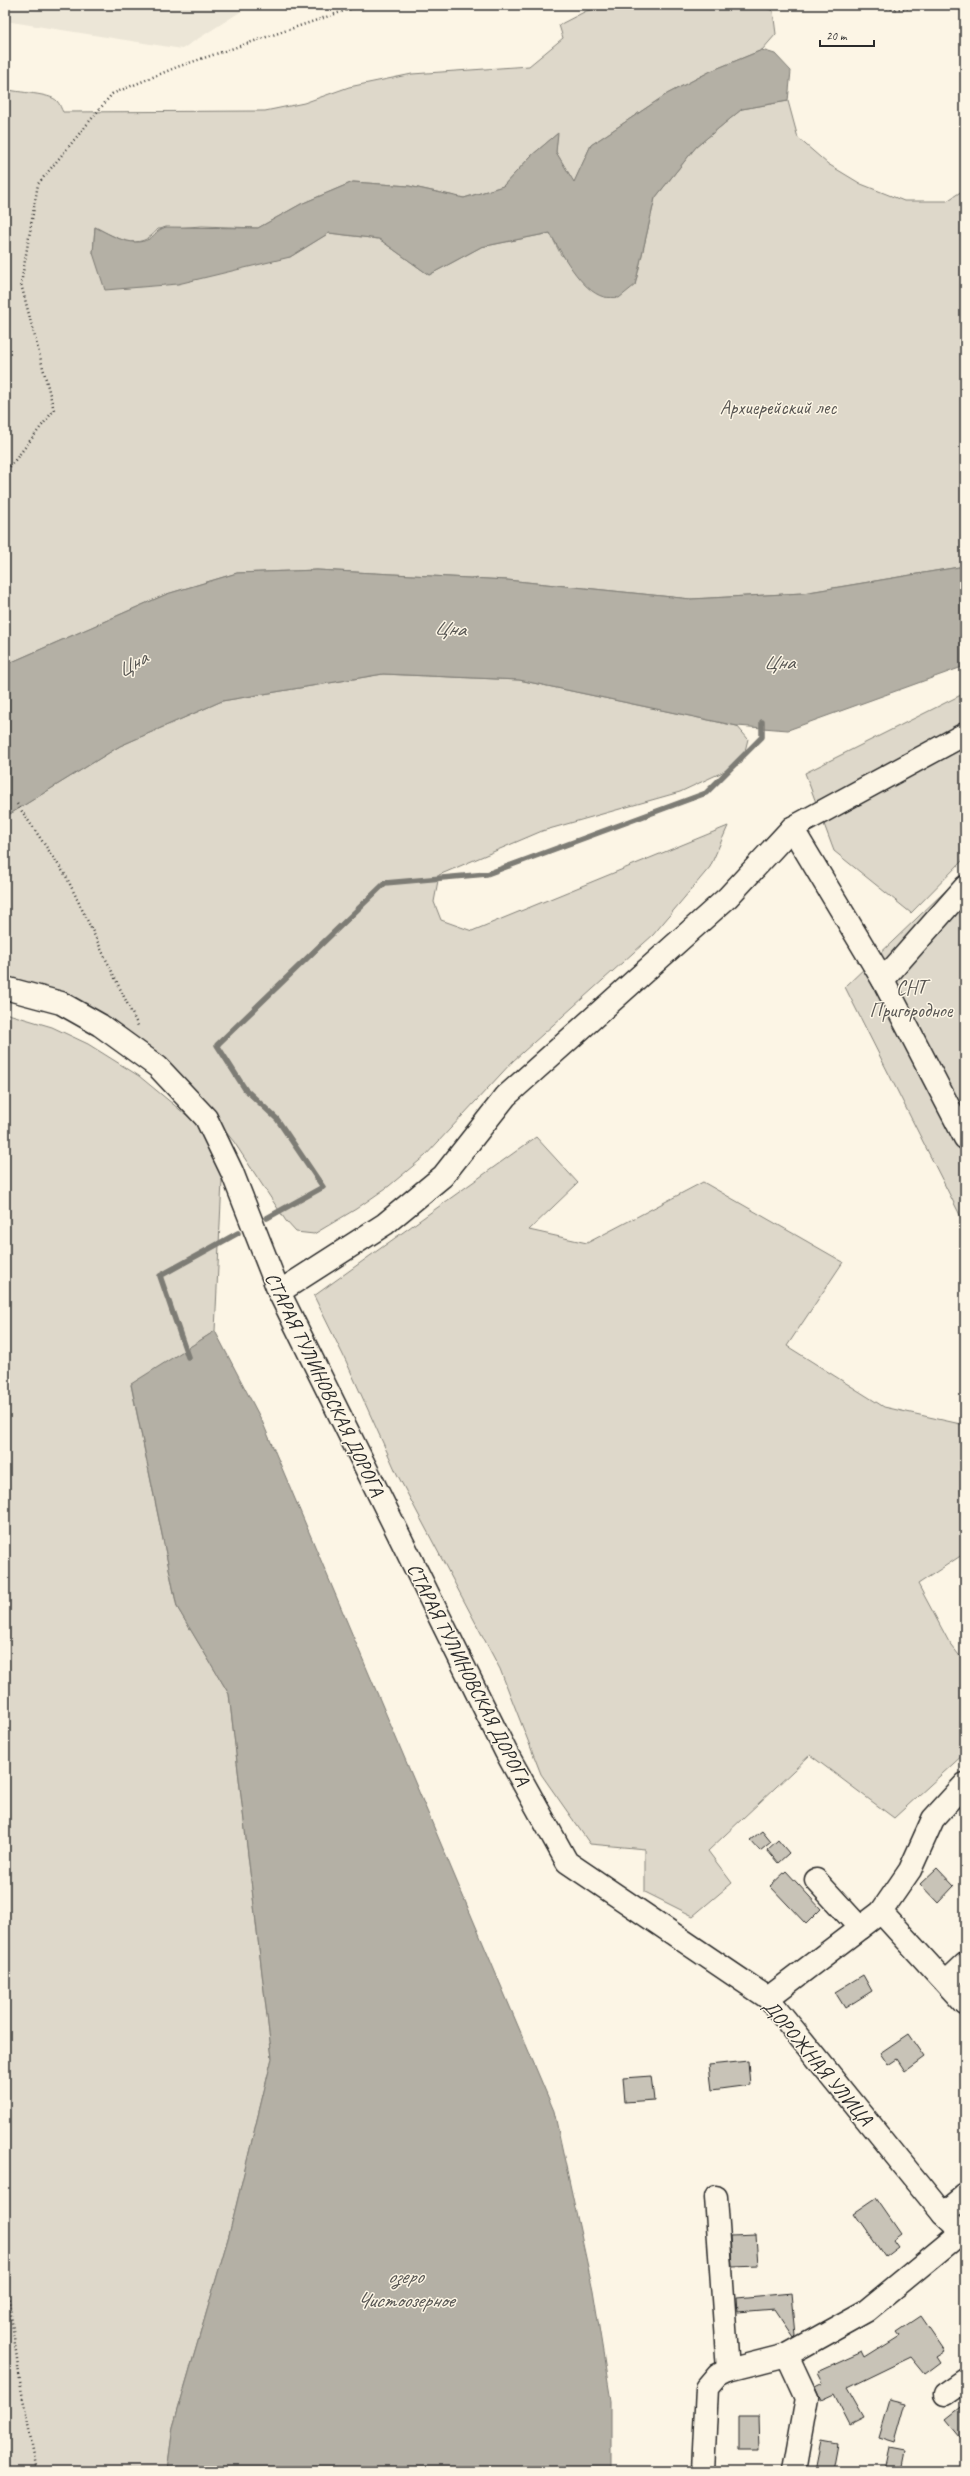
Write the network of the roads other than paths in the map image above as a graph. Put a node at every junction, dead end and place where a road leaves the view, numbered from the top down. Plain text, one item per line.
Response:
1 (965, 734) edge
2 (792, 828) junction
3 (965, 887) edge
4 (883, 980) junction
5 (5, 988) edge
6 (965, 1138) edge
7 (279, 1292) junction
8 (965, 1784) edge
9 (567, 1862) joint
10 (816, 1880) dead end
11 (881, 1912) junction
12 (860, 1928) junction
13 (965, 1964) edge
14 (946, 1982) junction
15 (768, 1998) junction
16 (965, 2004) edge
17 (965, 2196) edge
18 (716, 2197) dead end
19 (944, 2214) junction
20 (964, 2233) edge
21 (787, 2355) junction
22 (728, 2370) junction
23 (965, 2380) edge
24 (945, 2394) dead end
25 (703, 2471) edge
26 (794, 2471) edge

1 - 2 street
2 - 4 street
2 - 7 street
3 - 4 street
4 - 6 street
5 - 7 street, СТАРАЯ ТУЛИНОВСКАЯ ДОРОГА
7 - 9 street, СТАРАЯ ТУЛИНОВСКАЯ ДОРОГА
8 - 11 street
9 - 15 street, ДОРОЖНАЯ УЛИЦА
10 - 12 street
11 - 12 street
11 - 14 street
12 - 15 street
13 - 14 street
14 - 16 street
15 - 19 street, ДОРОЖНАЯ УЛИЦА
17 - 19 street
18 - 22 street
19 - 20 street, ДОРОЖНАЯ УЛИЦА
20 - 21 street
21 - 22 street
21 - 26 street
22 - 25 street
23 - 24 street

